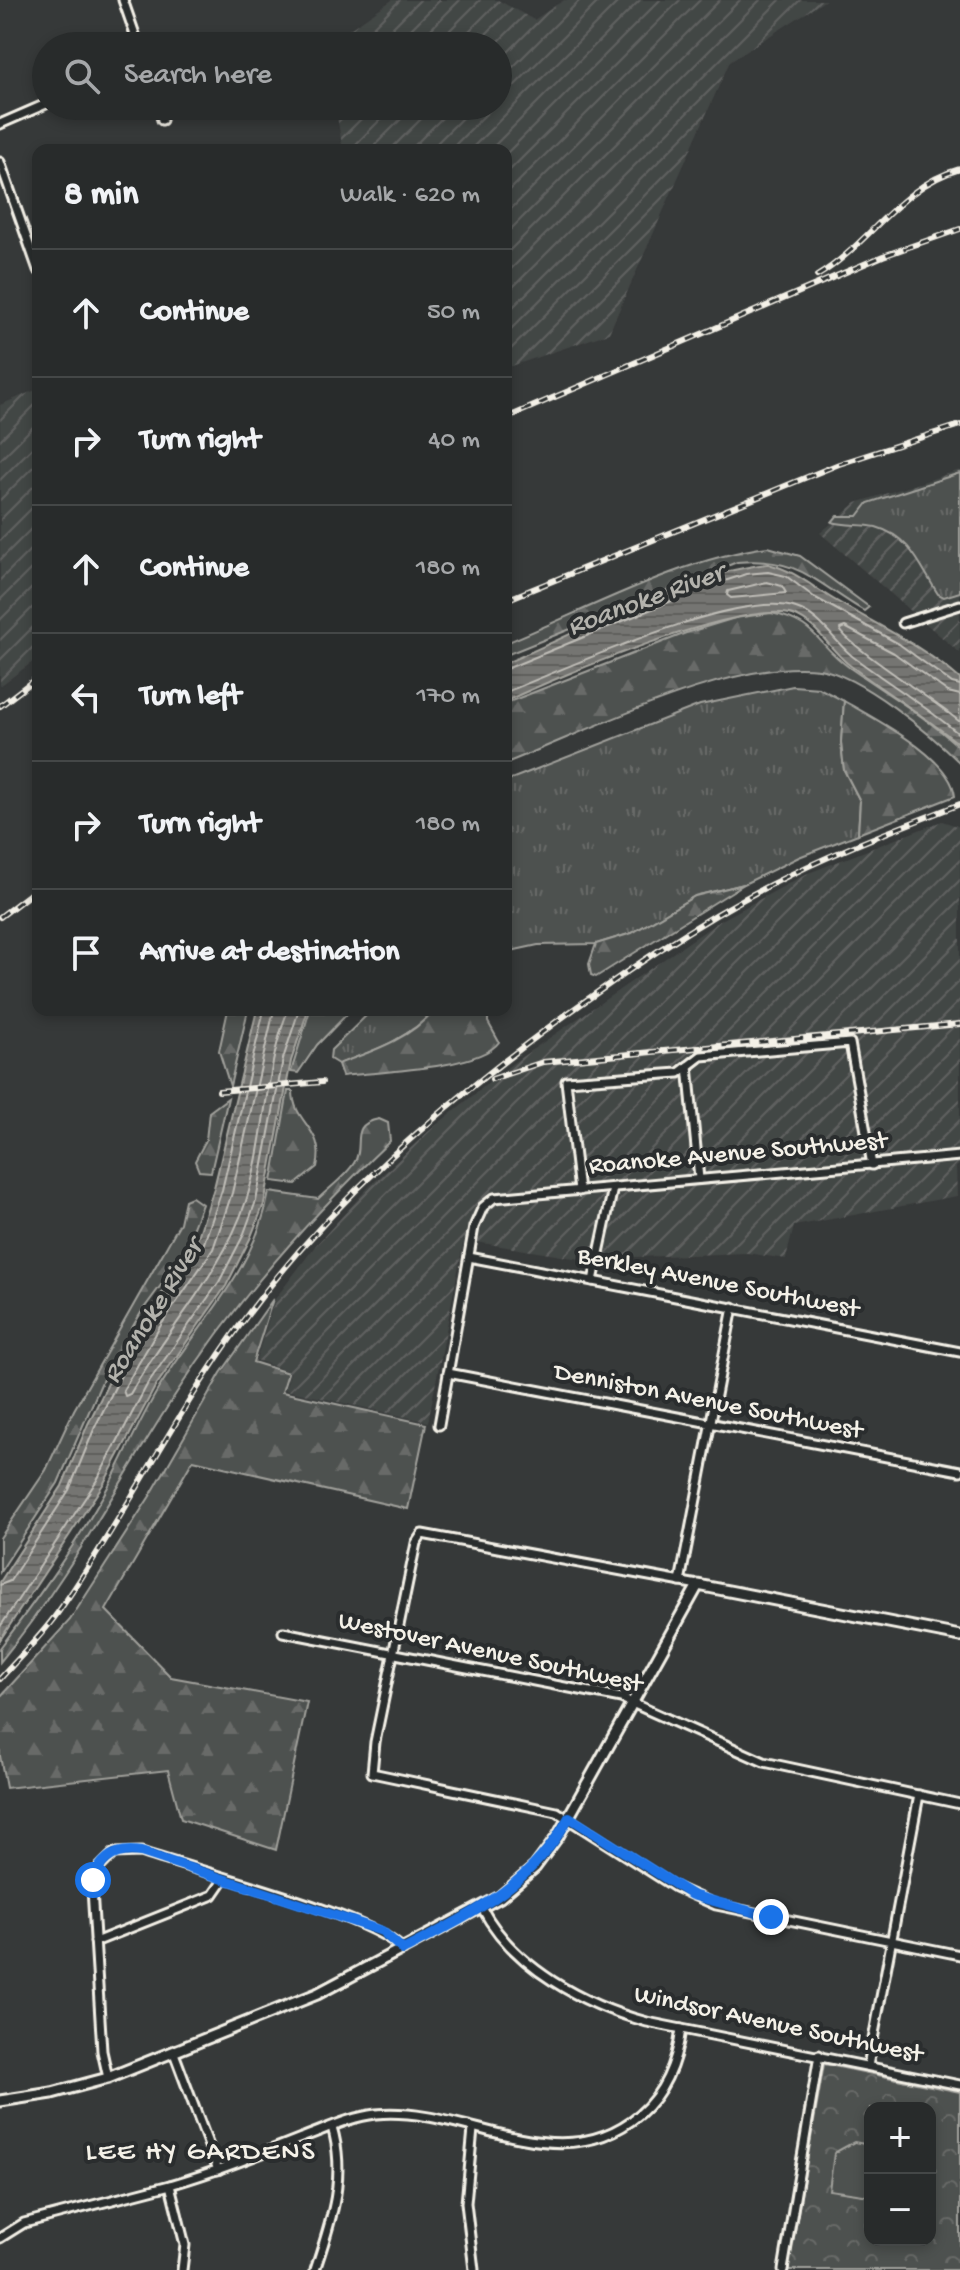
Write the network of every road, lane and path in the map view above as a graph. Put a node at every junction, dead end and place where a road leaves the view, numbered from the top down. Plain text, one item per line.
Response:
1 (123, 0) edge
2 (134, 32) edge
3 (32, 110) edge
4 (0, 124) edge
5 (0, 162) edge
6 (32, 253) edge
7 (960, 605) edge
8 (903, 623) dead end
9 (688, 1066) junction
10 (960, 1156) edge
11 (872, 1165) junction
12 (699, 1179) junction
13 (613, 1188) junction
14 (579, 1191) junction
15 (469, 1257) junction
16 (593, 1281) junction
17 (733, 1307) junction
18 (960, 1352) edge
19 (448, 1373) junction
20 (711, 1424) junction
21 (439, 1425) dead end
22 (960, 1471) edge
23 (680, 1582) junction
24 (698, 1585) junction
25 (283, 1632) dead end
26 (960, 1636) edge
27 (394, 1654) junction
28 (632, 1701) junction
29 (919, 1795) junction
30 (960, 1804) edge
31 (569, 1817) junction
32 (224, 1879) junction
33 (482, 1908) junction
34 (95, 1942) junction
35 (892, 1942) junction
36 (403, 1950) junction
37 (960, 1955) edge
38 (681, 2029) junction
39 (174, 2053) junction
40 (819, 2055) junction
41 (868, 2066) junction
42 (108, 2078) junction
43 (960, 2085) edge
44 (0, 2101) edge
45 (332, 2127) junction
46 (473, 2129) junction
47 (218, 2170) junction
48 (170, 2185) junction
49 (0, 2238) edge
50 (182, 2270) edge
51 (315, 2270) edge
52 (474, 2270) edge
53 (783, 2270) edge

1 - 2 street
3 - 4 street
5 - 6 street
7 - 8 street
9 - 11 street
9 - 12 street
9 - 14 street, Roanoke Avenue Southwest
10 - 11 street, Roanoke Avenue Southwest
11 - 12 street, Roanoke Avenue Southwest
12 - 13 street, Roanoke Avenue Southwest
13 - 14 street, Roanoke Avenue Southwest
13 - 16 street
14 - 15 street
15 - 16 street, Berkley Avenue Southwest
15 - 19 street
16 - 17 street, Berkley Avenue Southwest
17 - 18 street, Berkley Avenue Southwest
17 - 20 street
19 - 20 street, Denniston Avenue Southwest
19 - 21 street
20 - 22 street, Denniston Avenue Southwest
20 - 23 street
23 - 24 street
23 - 27 street
24 - 26 street
24 - 28 street
25 - 27 street, Westover Avenue Southwest
27 - 28 street, Westover Avenue Southwest
27 - 31 street
28 - 29 street, Westover Avenue Southwest
28 - 31 street
29 - 30 street, Westover Avenue Southwest
29 - 35 street
31 - 33 street
31 - 35 street
32 - 34 street
32 - 34 street
32 - 36 street
33 - 36 street
33 - 38 street, Windsor Avenue Southwest
34 - 42 street
35 - 37 street
35 - 41 street
36 - 39 street
38 - 40 street, Windsor Avenue Southwest
38 - 46 street
39 - 42 street
39 - 47 street
40 - 41 street, Windsor Avenue Southwest
40 - 53 street
41 - 43 street, Windsor Avenue Southwest
42 - 44 street
45 - 46 street
45 - 47 street
45 - 51 street
46 - 52 street
47 - 48 street
48 - 49 street
48 - 50 street

